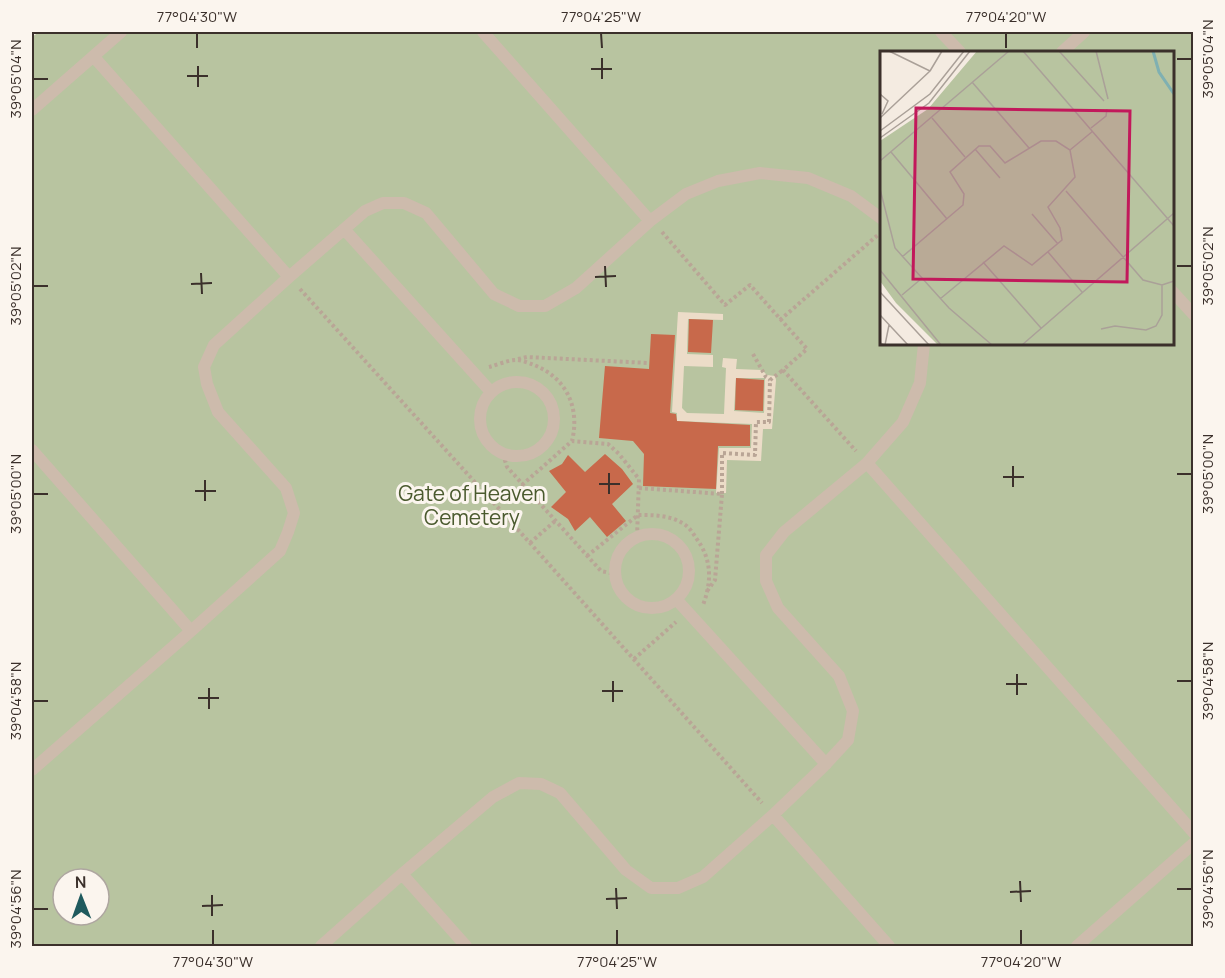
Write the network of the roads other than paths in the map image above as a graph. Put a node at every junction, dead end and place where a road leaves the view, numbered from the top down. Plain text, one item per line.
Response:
1 (121, 32) edge
2 (483, 32) edge
3 (940, 32) edge
4 (1084, 32) edge
5 (959, 51) edge
6 (1063, 51) edge
7 (94, 57) junction
8 (32, 110) edge
9 (880, 217) edge
10 (651, 221) junction
11 (344, 229) junction
12 (289, 277) junction
13 (1174, 292) edge
14 (1194, 315) edge
15 (924, 345) edge
16 (491, 392) junction
17 (32, 450) edge
18 (867, 463) junction
19 (676, 599) junction
20 (191, 631) junction
21 (826, 764) junction
22 (32, 770) edge
23 (773, 815) junction
24 (1194, 833) edge
25 (1194, 843) edge
26 (402, 874) junction
27 (321, 946) edge
28 (466, 946) edge
29 (889, 946) edge
30 (1077, 946) edge

1 - 7 lane
2 - 10 lane
3 - 5 lane
4 - 6 lane
7 - 8 lane
7 - 12 lane
9 - 10 lane
10 - 11 lane
11 - 12 lane
11 - 16 lane
12 - 20 lane
13 - 14 lane
15 - 18 lane
16 - 16 lane
17 - 20 lane
18 - 21 lane
18 - 24 lane
19 - 19 lane
19 - 21 lane
20 - 22 lane
21 - 23 lane
23 - 26 lane
23 - 29 lane
25 - 30 lane
26 - 27 lane
26 - 28 lane

